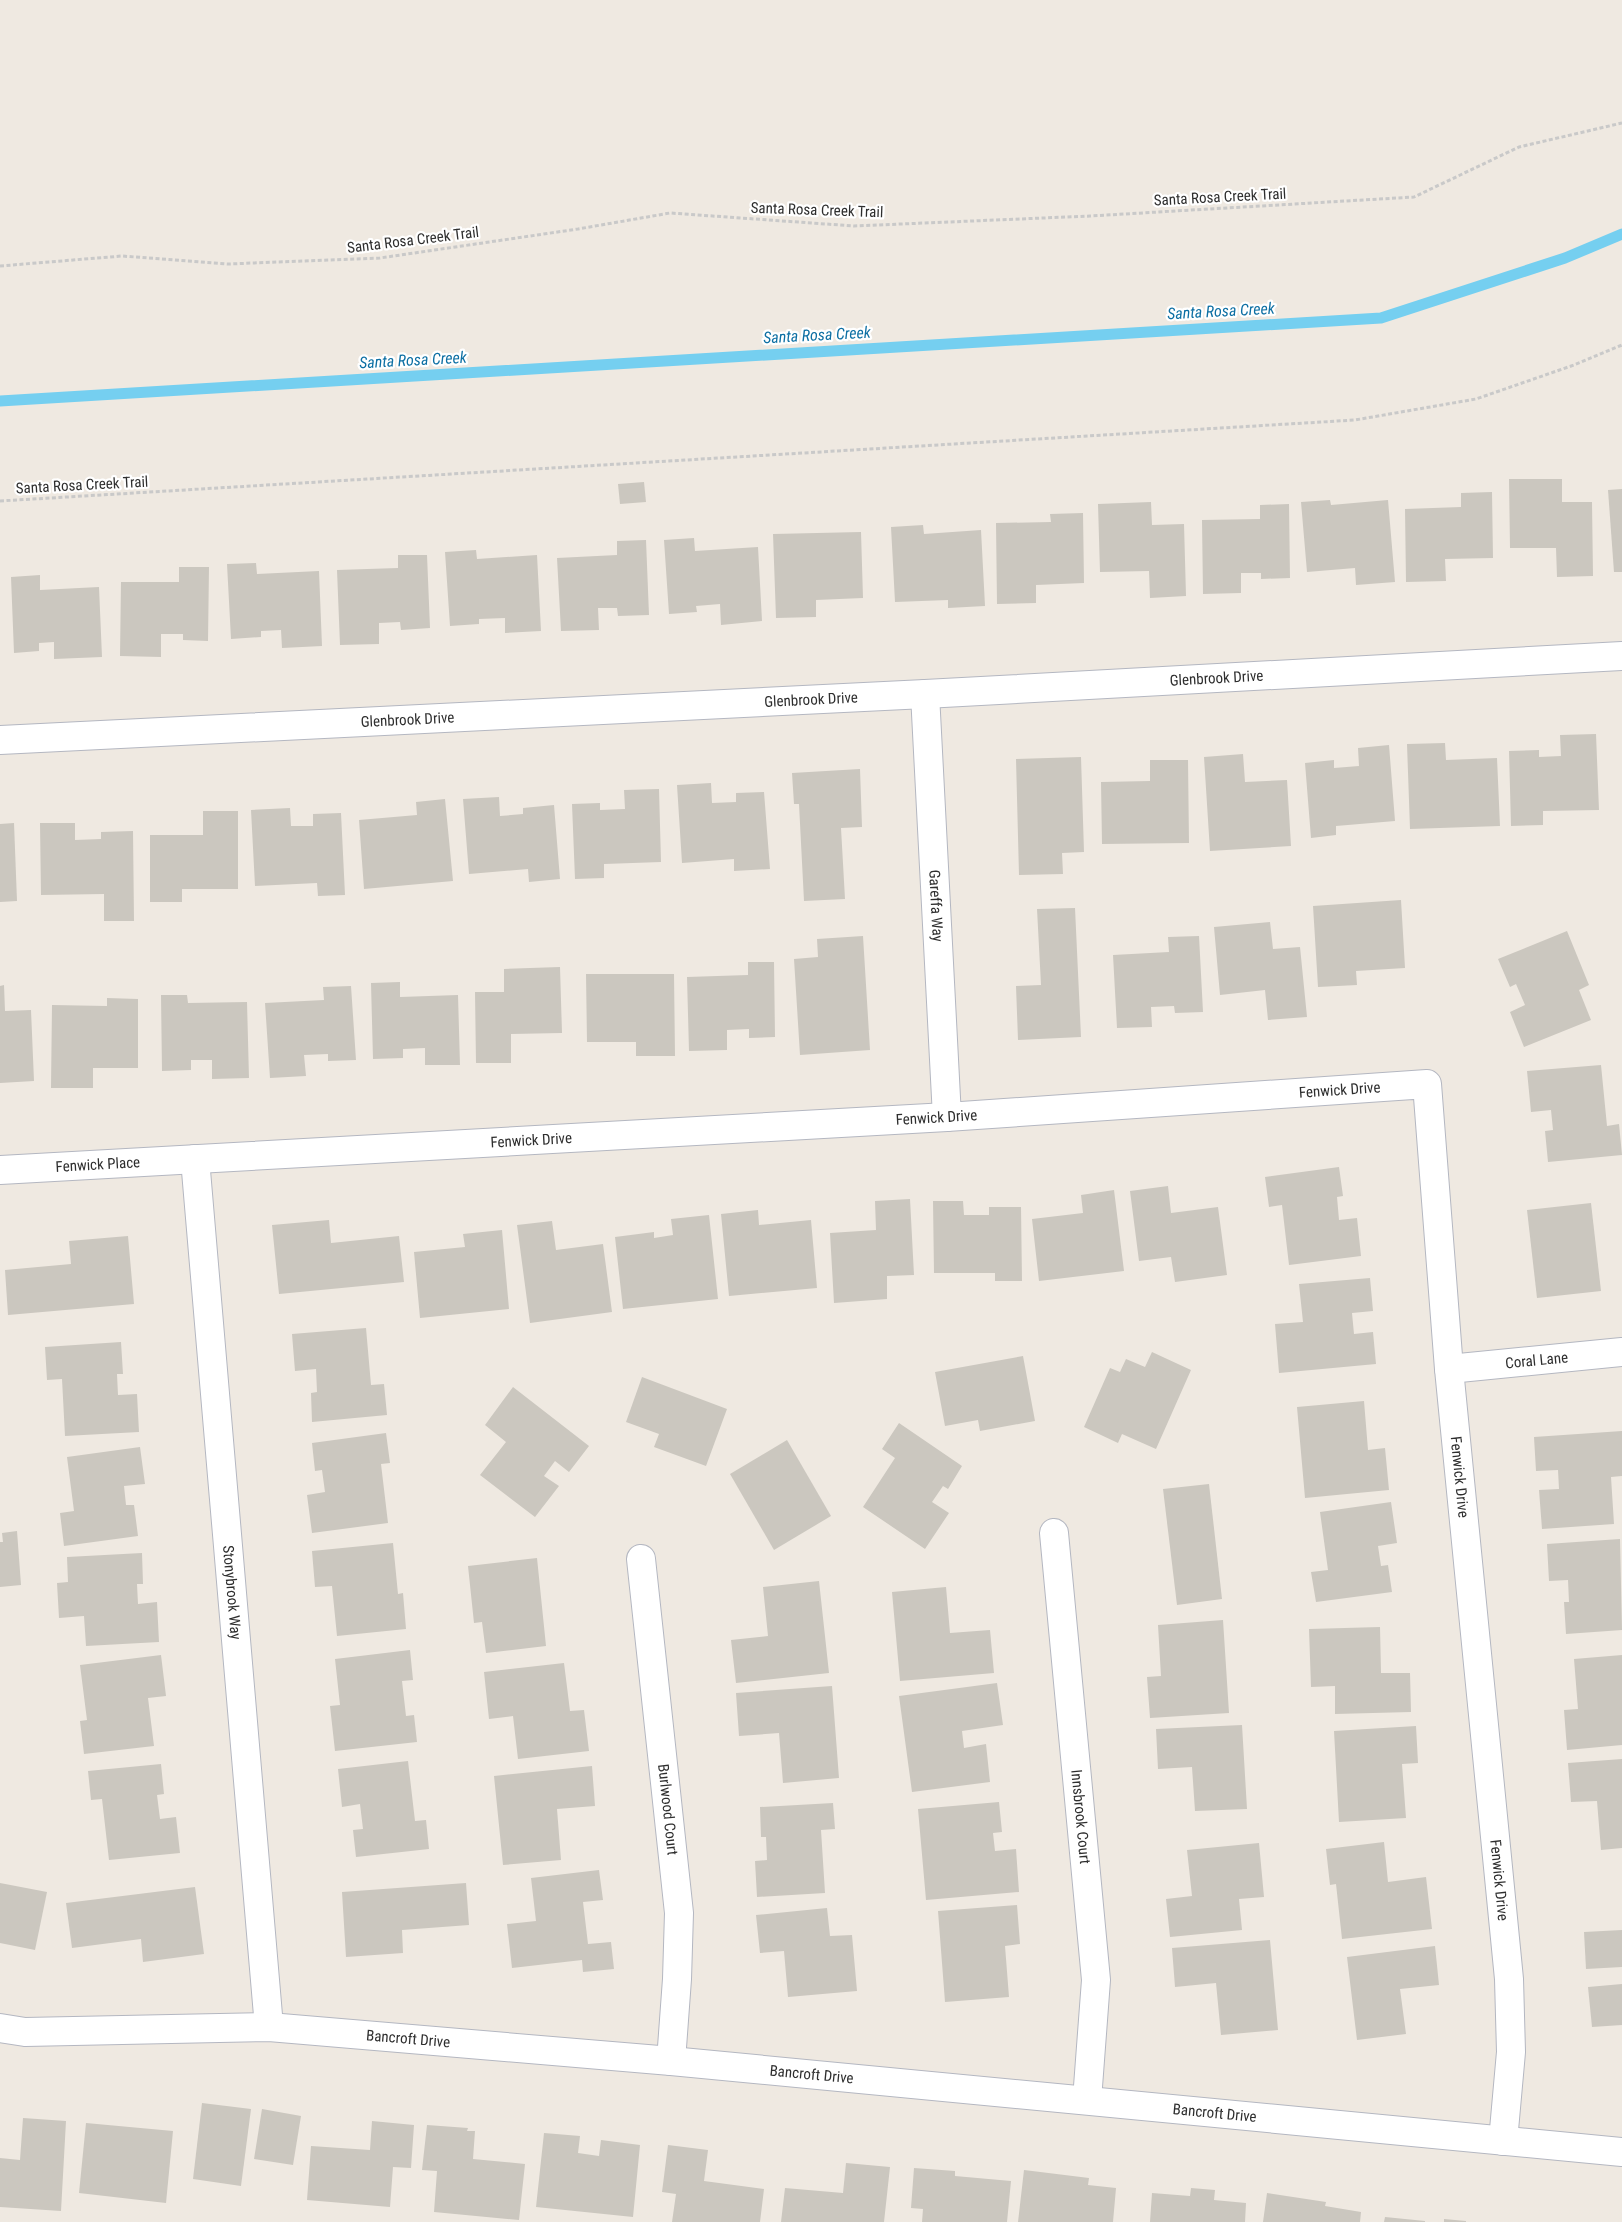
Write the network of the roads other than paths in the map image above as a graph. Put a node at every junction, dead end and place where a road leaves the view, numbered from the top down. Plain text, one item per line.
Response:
1 (1622, 656) edge
2 (925, 694) junction
3 (0, 740) edge
4 (947, 1117) junction
5 (195, 1159) junction
6 (0, 1170) edge
7 (1622, 1352) edge
8 (1449, 1369) junction
9 (1054, 1533) dead end
10 (641, 1559) dead end
11 (269, 2027) junction
12 (0, 2028) edge
13 (671, 2061) junction
14 (1087, 2100) junction
15 (1503, 2141) junction
16 (1622, 2152) edge

1 - 2 street, Glenbrook Drive
2 - 3 street, Glenbrook Drive
2 - 4 street, Gareffa Way
4 - 5 street, Fenwick Drive
4 - 8 street, Fenwick Drive
5 - 6 street, Fenwick Place
5 - 11 street, Stonybrook Way
7 - 8 street, Coral Lane
8 - 15 street, Fenwick Drive
9 - 14 street, Innsbrook Court
10 - 13 street, Burlwood Court
11 - 12 street, Bancroft Drive
11 - 13 street, Bancroft Drive
13 - 14 street, Bancroft Drive
14 - 15 street, Bancroft Drive
15 - 16 street, Bancroft Drive

